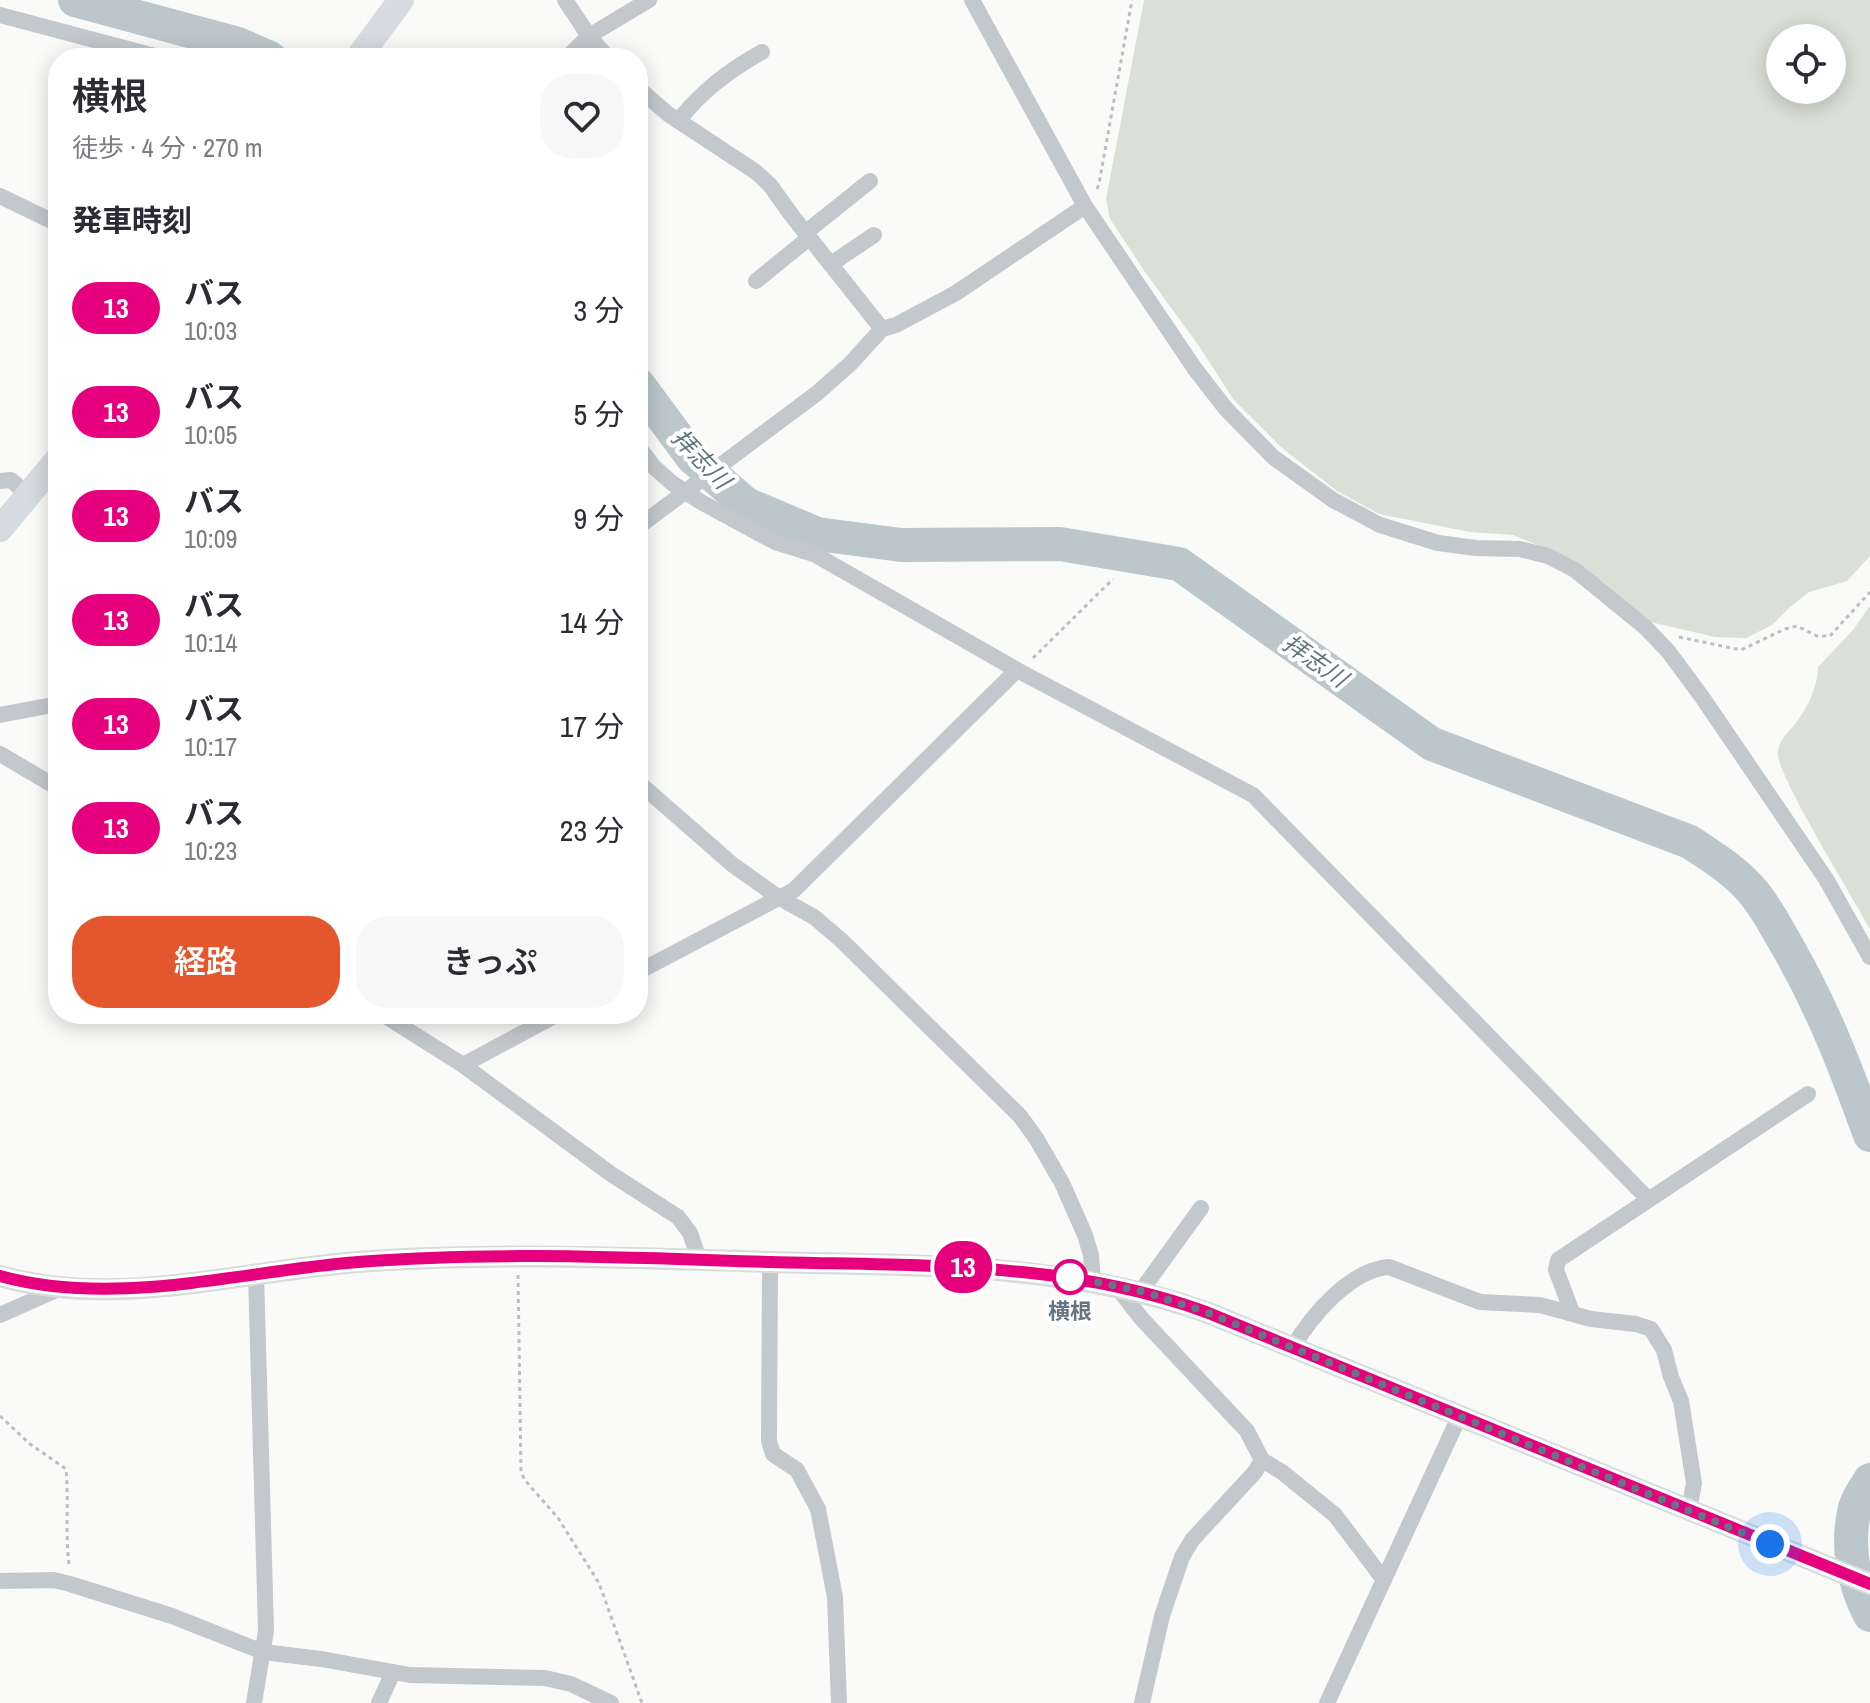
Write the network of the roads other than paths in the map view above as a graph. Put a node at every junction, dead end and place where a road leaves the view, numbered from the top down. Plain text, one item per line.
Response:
1 (401, 0) edge
2 (565, 0) edge
3 (649, 0) edge
4 (972, 0) edge
5 (0, 15) edge
6 (589, 36) junction
7 (124, 48) edge
8 (365, 48) edge
9 (577, 48) edge
10 (599, 48) edge
11 (762, 52) dead end
12 (648, 96) edge
13 (678, 121) junction
14 (870, 181) dead end
15 (0, 196) edge
16 (1085, 206) junction
17 (48, 219) edge
18 (807, 235) junction
19 (874, 235) dead end
20 (831, 264) junction
21 (756, 281) dead end
22 (882, 329) junction
23 (648, 459) edge
24 (48, 466) edge
25 (23, 483) edge
26 (689, 491) junction
27 (648, 520) edge
28 (0, 529) edge
29 (1017, 670) junction
30 (48, 706) edge
31 (0, 715) edge
32 (0, 754) edge
33 (48, 782) edge
34 (648, 791) edge
35 (778, 897) junction
36 (1870, 957) edge
37 (648, 967) edge
38 (398, 1024) edge
39 (539, 1024) edge
40 (463, 1065) junction
41 (1808, 1094) dead end
42 (1648, 1199) junction
43 (1201, 1208) dead end
44 (699, 1259) junction
45 (770, 1262) junction
46 (256, 1274) junction
47 (0, 1276) edge
48 (1093, 1282) junction
49 (1117, 1287) junction
50 (62, 1288) junction
51 (1141, 1291) junction
52 (1572, 1312) junction
53 (0, 1315) edge
54 (1293, 1347) junction
55 (1459, 1417) junction
56 (1262, 1460) junction
57 (1689, 1510) junction
58 (1384, 1580) junction
59 (0, 1581) edge
60 (1870, 1584) edge
61 (263, 1652) junction
62 (393, 1672) junction
63 (254, 1703) edge
64 (379, 1703) edge
65 (611, 1703) edge
66 (839, 1703) edge
67 (1142, 1703) edge
68 (1327, 1703) edge

1 - 8 main road
2 - 6 street
3 - 6 street
4 - 16 street
5 - 7 street
6 - 9 street
6 - 10 street
11 - 13 street
12 - 13 street
13 - 18 street
14 - 18 street
15 - 17 street
16 - 22 street
16 - 36 street
18 - 20 street
18 - 21 street
19 - 20 street
20 - 22 street
22 - 26 street
23 - 26 street
24 - 25 main road
25 - 28 main road
26 - 27 street
26 - 29 street
29 - 35 street
29 - 42 street
30 - 31 street
32 - 33 street
34 - 35 street
35 - 37 street
35 - 48 street
38 - 40 street
39 - 40 street
40 - 44 street
41 - 42 street
42 - 52 street
43 - 51 street
44 - 45 main road
44 - 46 main road
45 - 48 main road
45 - 66 street
46 - 50 main road
46 - 61 street
47 - 50 main road
48 - 49 main road
49 - 51 main road
49 - 56 street
50 - 53 street
51 - 54 main road
52 - 54 street
52 - 57 street
54 - 55 main road
55 - 57 main road
55 - 58 street
56 - 58 street
56 - 67 street
57 - 60 main road
58 - 68 street
59 - 61 street
61 - 62 street
61 - 63 street
62 - 64 street
62 - 65 street

